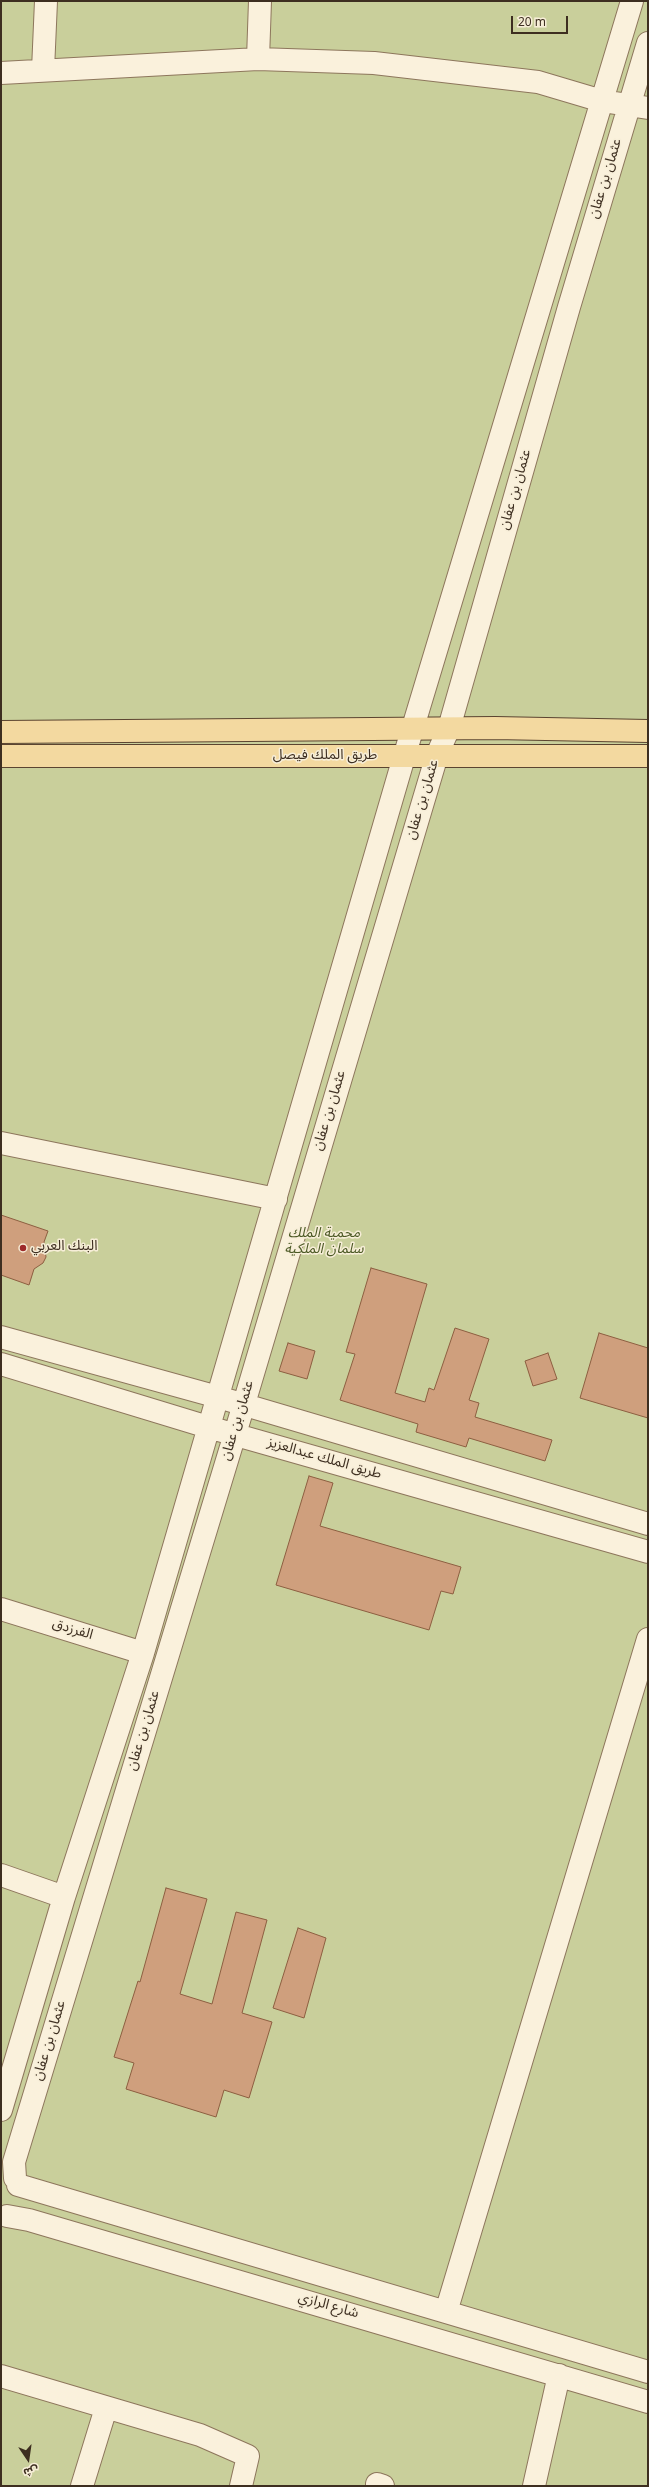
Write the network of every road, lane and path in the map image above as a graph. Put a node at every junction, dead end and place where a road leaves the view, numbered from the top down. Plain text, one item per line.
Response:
1 (46, 1) edge
2 (260, 1) edge
3 (632, 1) edge
4 (648, 43) edge
5 (258, 59) junction
6 (43, 70) junction
7 (1, 73) edge
8 (602, 101) junction
9 (639, 107) edge
10 (449, 728) junction
11 (414, 729) junction
12 (648, 731) edge
13 (1, 732) edge
14 (437, 755) junction
15 (1, 756) edge
16 (648, 756) edge
17 (404, 757) junction
18 (1, 1143) edge
19 (276, 1199) junction
20 (1, 1337) edge
21 (1, 1364) edge
22 (218, 1397) junction
23 (244, 1405) junction
24 (208, 1427) junction
25 (235, 1434) junction
26 (648, 1524) edge
27 (648, 1552) edge
28 (1, 1609) edge
29 (648, 1639) edge
30 (143, 1653) junction
31 (1, 1875) edge
32 (64, 1897) junction
33 (1, 2110) edge
34 (11, 2176) edge
35 (3, 2218) edge
36 (446, 2312) junction
37 (648, 2372) edge
38 (1, 2376) edge
39 (559, 2376) junction
40 (648, 2402) edge
41 (106, 2408) junction
42 (82, 2486) edge
43 (241, 2486) edge
44 (534, 2486) edge

1 - 6 street
2 - 5 street
3 - 8 street, عثمان بن عفان
4 - 9 street, عثمان بن عفان
5 - 6 street
5 - 8 street
6 - 7 street
8 - 9 street
8 - 11 street, عثمان بن عفان
9 - 10 street, عثمان بن عفان
10 - 11 main road, طريق الملك فيصل
10 - 12 main road, طريق الملك فيصل
10 - 14 street, عثمان بن عفان
11 - 13 main road, طريق الملك فيصل
11 - 17 street, عثمان بن عفان
14 - 16 main road, طريق الملك فيصل
14 - 17 main road, طريق الملك فيصل
14 - 23 street, عثمان بن عفان
15 - 17 main road, طريق الملك فيصل
17 - 19 street, عثمان بن عفان
18 - 19 street
19 - 22 street, عثمان بن عفان
20 - 22 street
21 - 24 street, طريق الملك عبدالعزيز
22 - 23 street
22 - 24 street, عثمان بن عفان
23 - 25 street, عثمان بن عفان
23 - 26 street
24 - 25 street, طريق الملك عبدالعزيز
24 - 30 street, عثمان بن عفان
25 - 27 street, طريق الملك عبدالعزيز
25 - 34 street, عثمان بن عفان
28 - 30 street, الفرزدق
29 - 36 street
30 - 32 street, عثمان بن عفان
31 - 32 street
32 - 33 street, عثمان بن عفان
34 - 35 street, عثمان بن عفان
34 - 36 street, شارع الرازي
35 - 39 street, شارع الرازي
36 - 37 street, شارع الرازي
38 - 41 street
39 - 40 street, شارع الرازي
39 - 44 street
41 - 42 street
41 - 43 street

